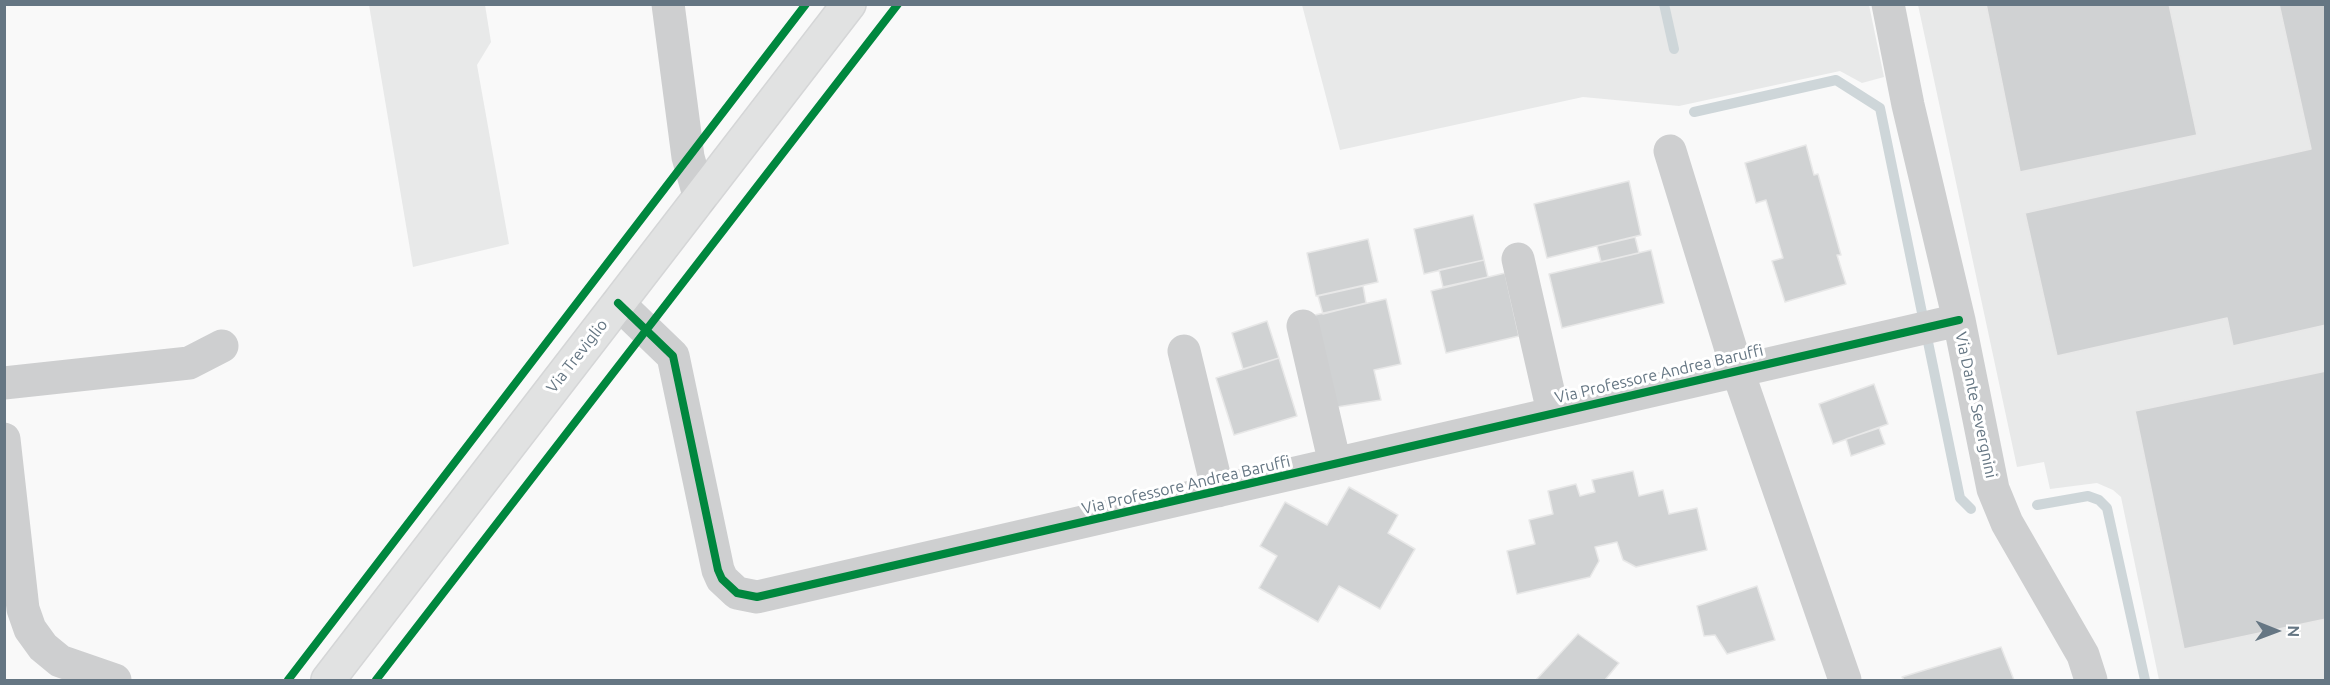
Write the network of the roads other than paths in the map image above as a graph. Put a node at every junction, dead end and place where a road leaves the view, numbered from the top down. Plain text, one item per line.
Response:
1 (668, 4) edge
2 (849, 4) edge
3 (1888, 4) edge
4 (1670, 151) dead end
5 (700, 199) junction
6 (1518, 259) dead end
7 (618, 303) junction
8 (1937, 325) junction
9 (1304, 326) dead end
10 (222, 346) dead end
11 (1184, 351) dead end
12 (1737, 369) junction
13 (4, 383) edge
14 (1553, 412) junction
15 (4, 439) edge
16 (1335, 464) junction
17 (1218, 492) junction
18 (115, 681) edge
19 (328, 681) edge
20 (1845, 681) edge
21 (2091, 681) edge

1 - 5 street
2 - 5 main road, Via Treviglio
3 - 8 street, Via Dante Severgnini
4 - 12 street, Via Professore Andrea Baruffi
5 - 7 main road, Via Treviglio
6 - 14 street, Via Professore Andrea Baruffi
7 - 17 street, Via Professore Andrea Baruffi
7 - 19 main road, Via Treviglio
8 - 12 street, Via Professore Andrea Baruffi
8 - 21 street, Via Dante Severgnini
9 - 16 street
10 - 13 street
11 - 17 street, Via Professore Andrea Baruffi
12 - 14 street, Via Professore Andrea Baruffi
12 - 20 street, Via Professore Andrea Baruffi
14 - 16 street, Via Professore Andrea Baruffi
15 - 18 street
16 - 17 street, Via Professore Andrea Baruffi

